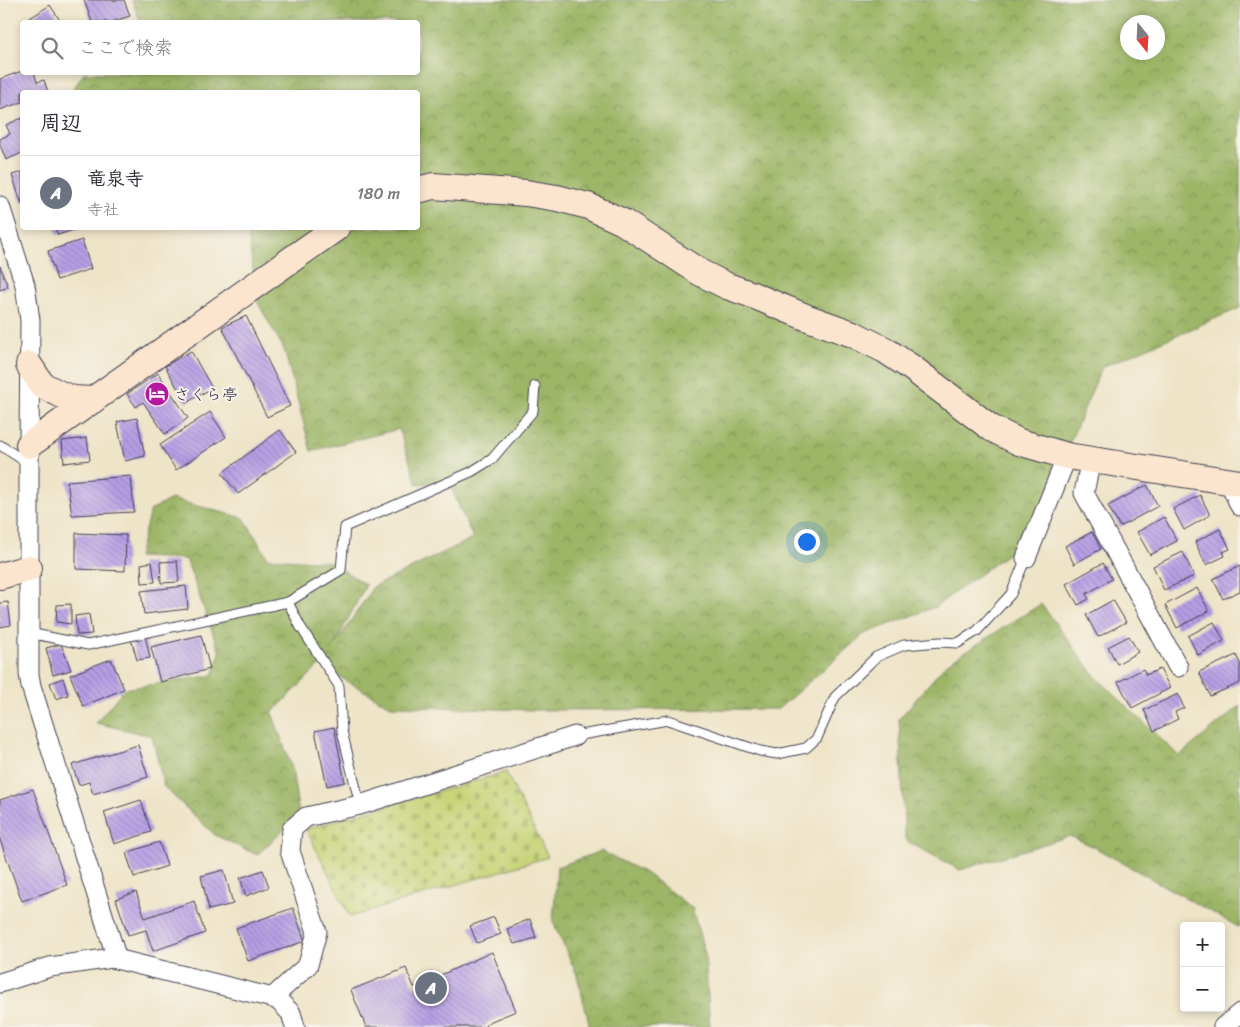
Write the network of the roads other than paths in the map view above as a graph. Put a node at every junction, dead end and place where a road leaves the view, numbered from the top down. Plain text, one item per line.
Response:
1 (420, 189) edge
2 (0, 206) edge
3 (333, 230) edge
4 (29, 365) junction
5 (535, 386) dead end
6 (92, 400) junction
7 (0, 445) edge
8 (29, 454) junction
9 (1079, 457) junction
10 (1235, 482) edge
11 (1240, 506) edge
12 (1026, 558) joint
13 (29, 568) junction
14 (0, 576) edge
15 (288, 602) junction
16 (29, 633) junction
17 (1178, 667) dead end
18 (574, 736) joint
19 (360, 805) junction
20 (117, 959) junction
21 (0, 983) edge
22 (272, 998) junction
23 (1240, 1013) edge
24 (295, 1027) edge
25 (1223, 1027) edge

1 - 9 street
2 - 4 street
3 - 6 street
4 - 6 street
4 - 8 street
5 - 15 lane
6 - 8 street
7 - 8 lane
8 - 13 street
9 - 10 street
9 - 12 street
9 - 17 street
10 - 11 street
12 - 18 lane
13 - 14 street
13 - 16 street
15 - 16 lane
15 - 19 lane
16 - 20 street
18 - 19 street
19 - 22 street
20 - 21 street
20 - 22 street
22 - 24 street
23 - 25 street

